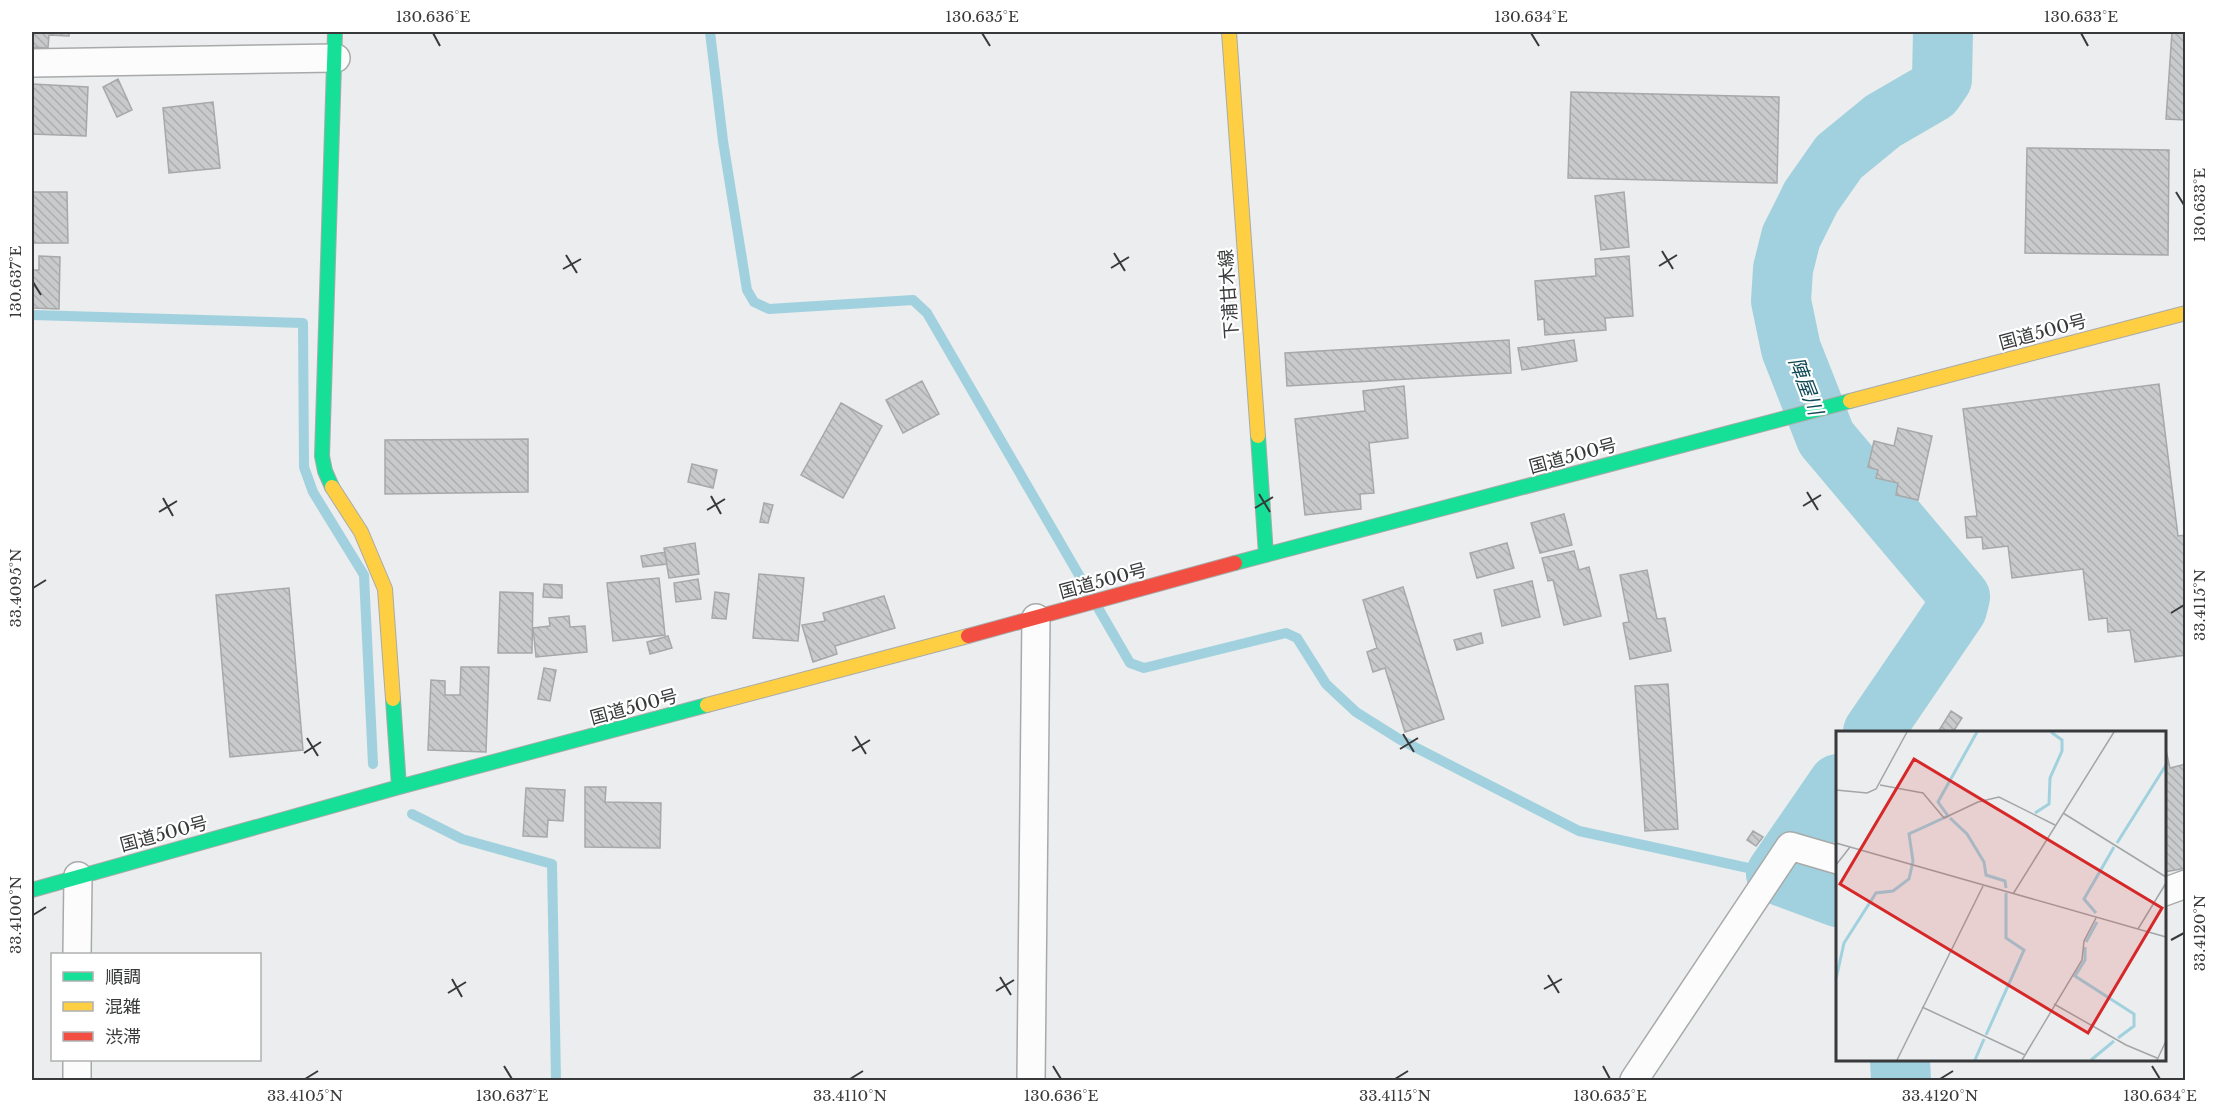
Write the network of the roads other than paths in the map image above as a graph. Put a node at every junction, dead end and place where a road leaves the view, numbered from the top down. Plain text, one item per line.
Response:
1 (335, 32) edge
2 (1229, 32) edge
3 (336, 58) junction
4 (32, 63) edge
5 (2186, 313) edge
6 (1266, 555) junction
7 (1036, 618) junction
8 (399, 787) junction
9 (1836, 859) edge
10 (78, 876) junction
11 (2186, 884) edge
12 (32, 890) edge
13 (2166, 890) edge
14 (77, 953) edge
15 (77, 1061) edge
16 (76, 1080) edge
17 (1031, 1080) edge
18 (1634, 1080) edge

1 - 3 main road
2 - 6 main road, 下浦甘木線
3 - 4 street
3 - 8 main road
5 - 6 main road, 国道500号
6 - 7 main road, 国道500号
7 - 8 main road, 国道500号
7 - 17 street
8 - 10 main road, 国道500号
9 - 18 street
10 - 12 main road, 国道500号
10 - 14 street
11 - 13 street
15 - 16 street

